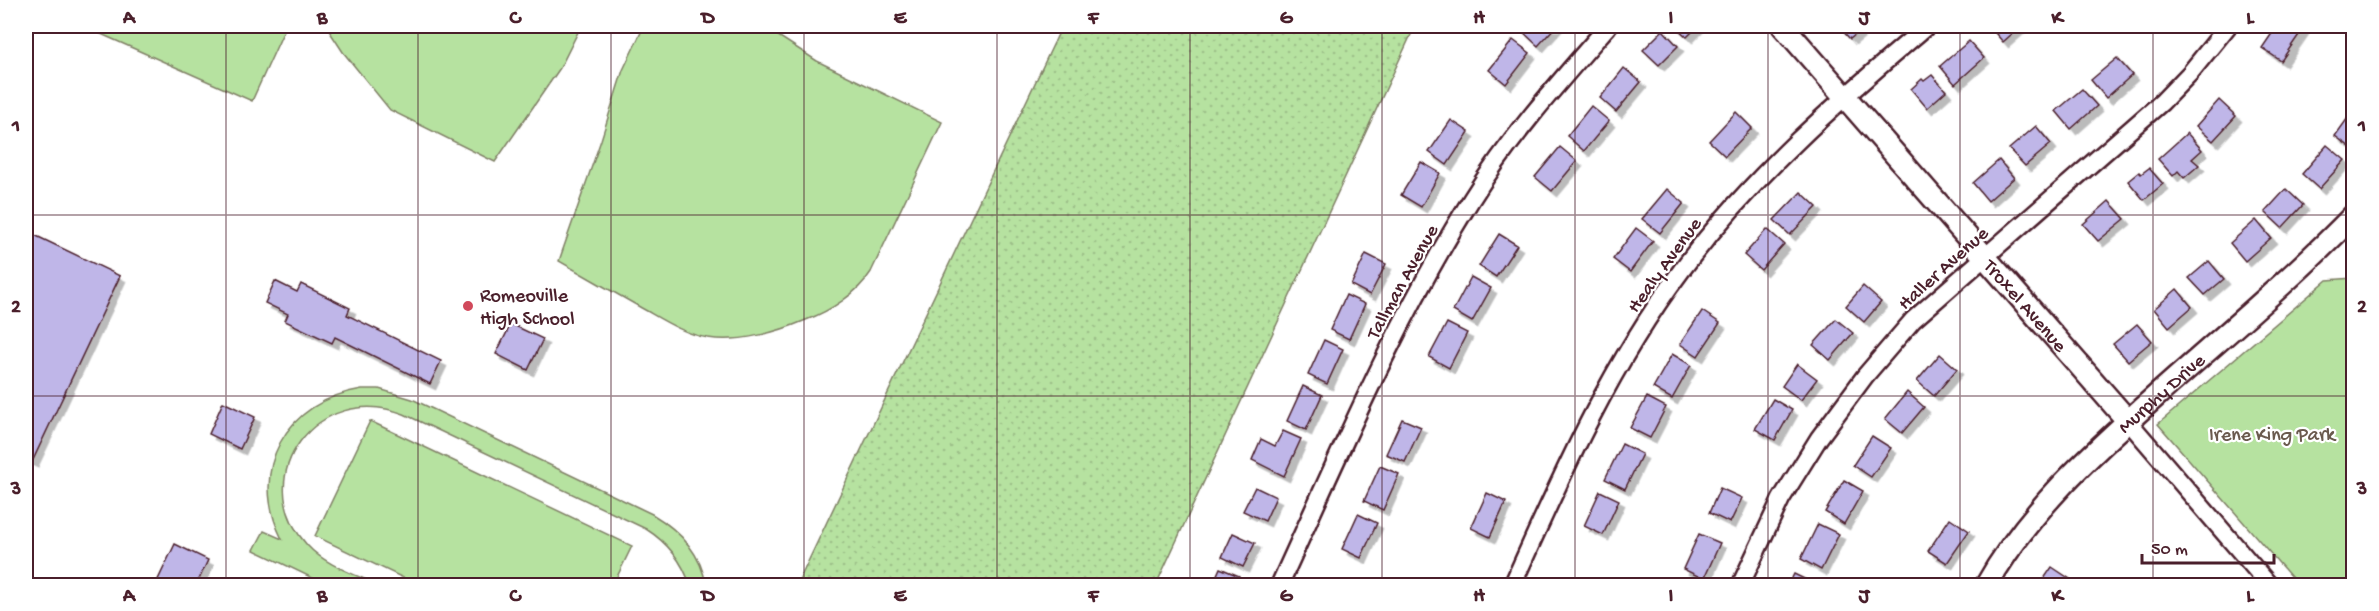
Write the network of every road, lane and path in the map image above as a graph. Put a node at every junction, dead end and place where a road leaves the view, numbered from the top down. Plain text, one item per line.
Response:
1 (1608, 26) edge
2 (1784, 26) edge
3 (1927, 26) edge
4 (2228, 26) edge
5 (1845, 96) junction
6 (2354, 214) edge
7 (1984, 257) junction
8 (2128, 421) junction
9 (1279, 585) edge
10 (1512, 585) edge
11 (1740, 585) edge
12 (1986, 585) edge
13 (2268, 585) edge

1 - 9 street, Tallman Avenue
2 - 5 street, Troxel Avenue
3 - 5 street, Healy Avenue
4 - 7 street, Haller Avenue
5 - 7 street, Troxel Avenue
5 - 10 street, Healy Avenue
6 - 8 street, Murphy Drive
7 - 8 street, Troxel Avenue
7 - 11 street, Haller Avenue
8 - 12 street, Murphy Drive
8 - 13 street, Troxel Avenue

